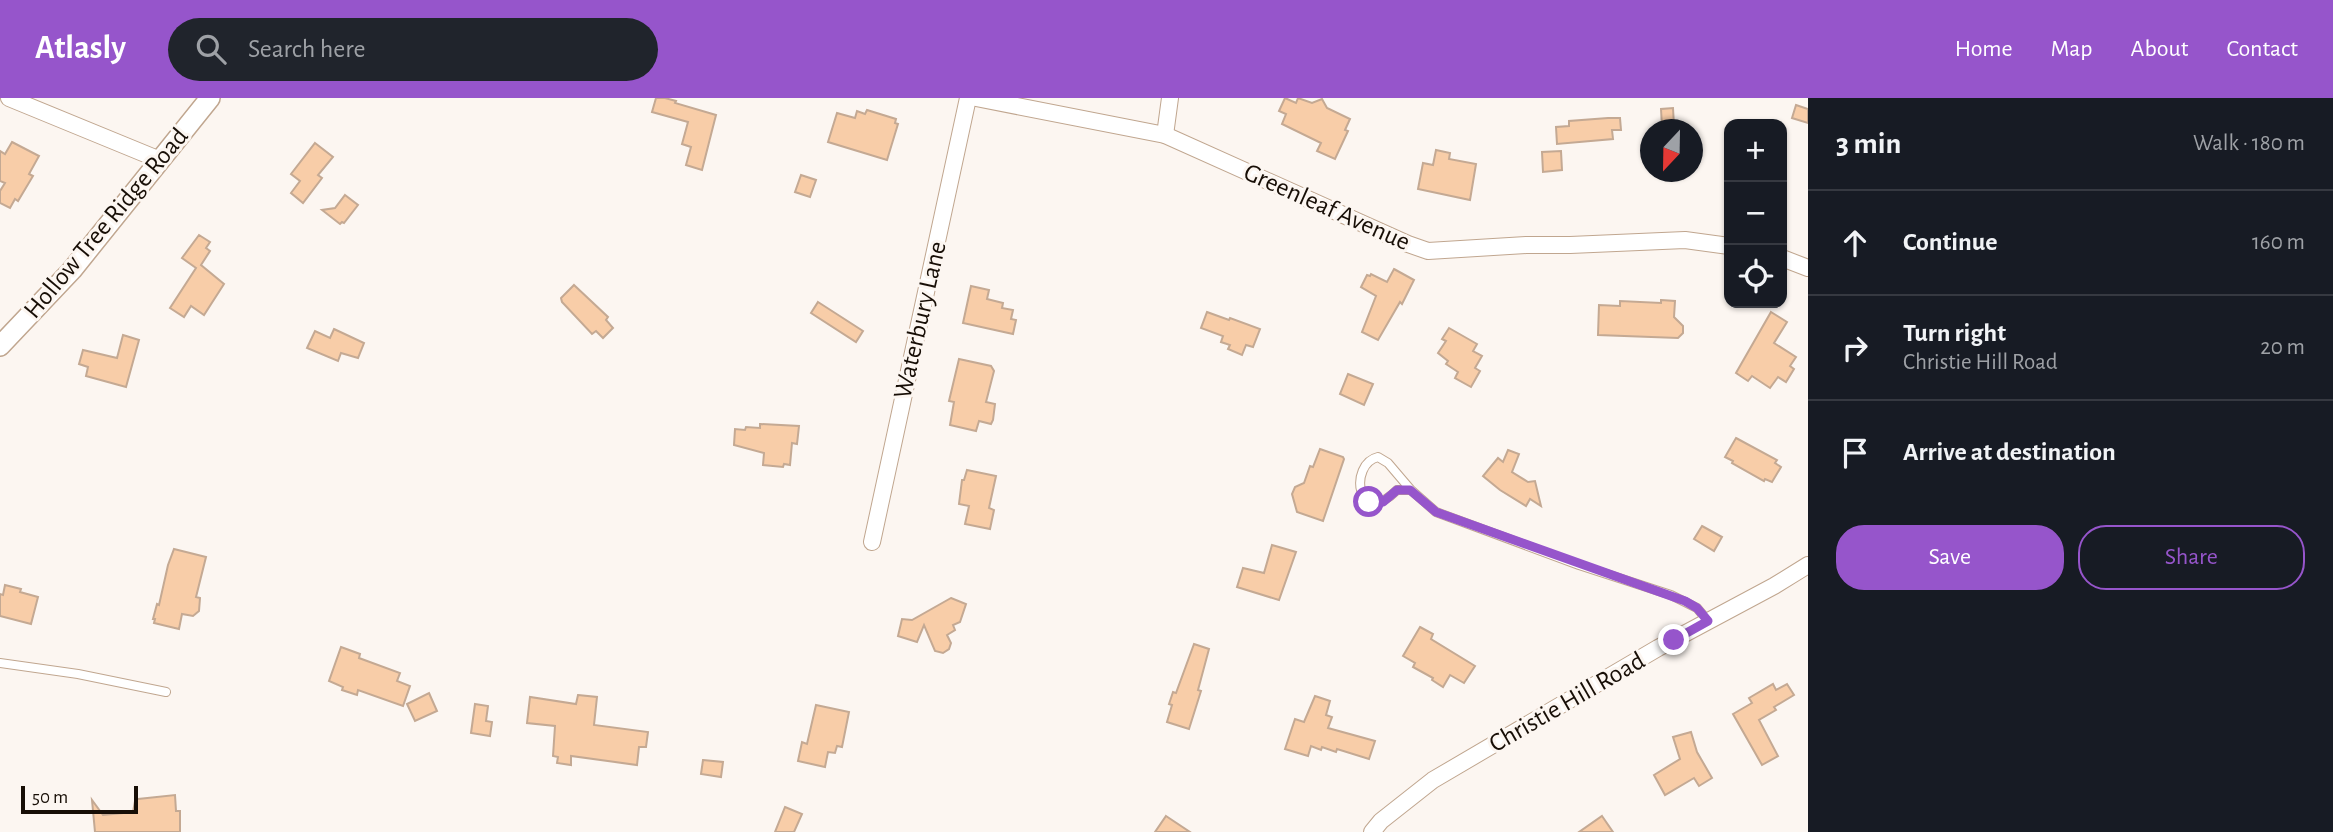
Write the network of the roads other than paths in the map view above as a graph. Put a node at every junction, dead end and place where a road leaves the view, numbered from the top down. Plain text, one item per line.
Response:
1 (9, 98) edge
2 (209, 98) edge
3 (968, 98) edge
4 (976, 98) edge
5 (1170, 98) edge
6 (1165, 135) junction
7 (160, 160) junction
8 (1724, 245) edge
9 (1787, 260) edge
10 (1808, 268) edge
11 (0, 346) edge
12 (1410, 490) junction
13 (872, 542) dead end
14 (1808, 565) edge
15 (1708, 621) junction
16 (0, 663) edge
17 (166, 692) dead end
18 (1372, 832) edge

1 - 7 street
2 - 7 street, Hollow Tree Ridge Road
3 - 13 street, Waterbury Lane
4 - 6 street, Greenleaf Avenue
5 - 6 street
6 - 8 street, Greenleaf Avenue
7 - 11 street, Hollow Tree Ridge Road
9 - 10 street
12 - 12 lane
12 - 15 lane
14 - 15 street, Christie Hill Road
15 - 18 street, Christie Hill Road
16 - 17 lane

